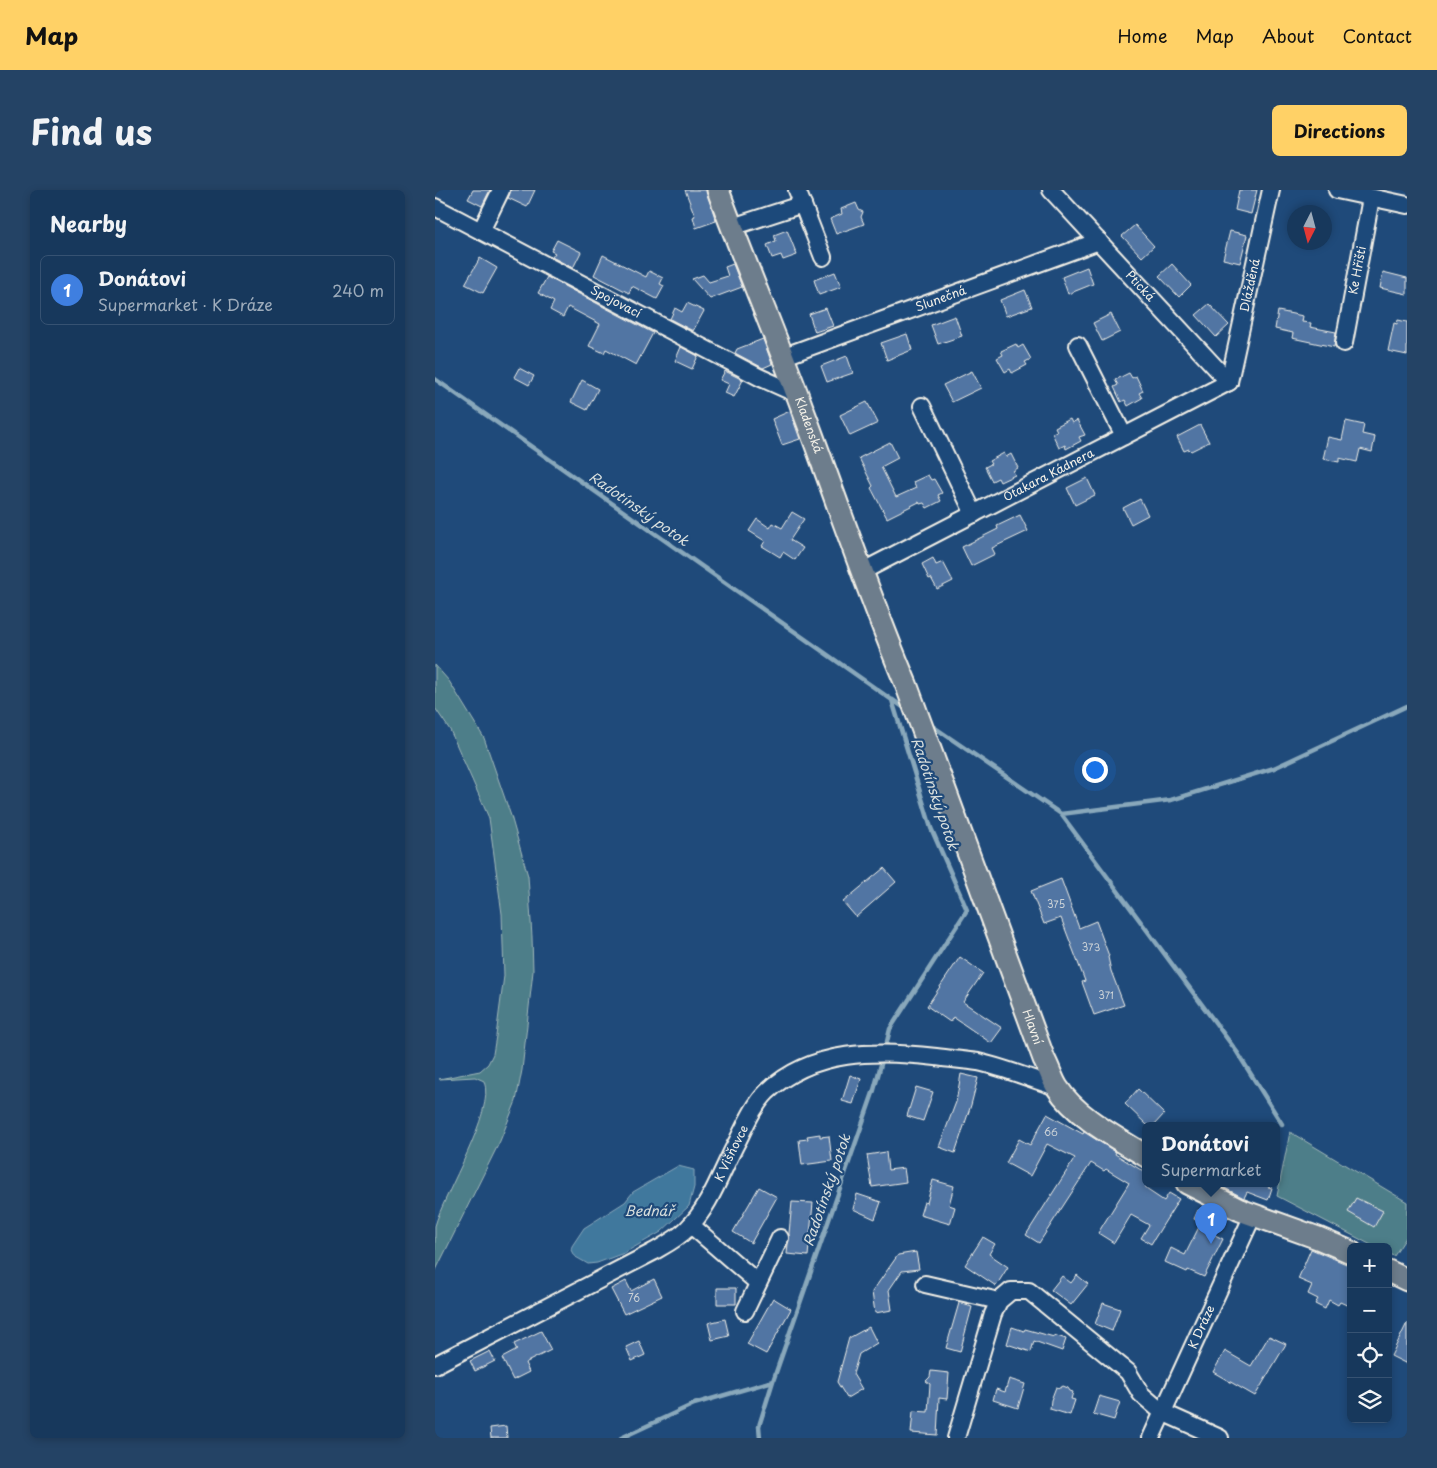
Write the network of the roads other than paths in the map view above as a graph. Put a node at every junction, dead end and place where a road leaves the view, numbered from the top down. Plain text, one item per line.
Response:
1 (501, 190) edge
2 (719, 190) edge
3 (1051, 190) edge
4 (1271, 190) edge
5 (1337, 190) edge
6 (800, 197) edge
7 (1371, 198) junction
8 (1407, 205) edge
9 (435, 207) edge
10 (732, 228) junction
11 (481, 231) junction
12 (1099, 241) junction
13 (823, 257) dead end
14 (1344, 343) dead end
15 (1078, 345) dead end
16 (782, 357) junction
17 (1229, 382) junction
18 (797, 394) junction
19 (922, 406) dead end
20 (1124, 436) junction
21 (974, 514) junction
22 (863, 571) junction
23 (882, 626) joint
24 (1057, 1087) junction
25 (1142, 1153) edge
26 (1194, 1187) edge
27 (1253, 1215) junction
28 (691, 1225) junction
29 (780, 1238) dead end
30 (1347, 1250) edge
31 (1392, 1273) edge
32 (1407, 1280) edge
33 (758, 1283) junction
34 (925, 1284) dead end
35 (999, 1302) junction
36 (745, 1312) dead end
37 (435, 1364) edge
38 (1162, 1412) junction
39 (956, 1438) edge
40 (1151, 1438) edge
41 (1220, 1438) edge

1 - 11 street
2 - 10 main road, Kladenská
3 - 12 street, Ptická
4 - 17 street, Dlážděná
5 - 7 street
6 - 10 street
6 - 13 street
7 - 8 street
7 - 14 street, Ke Hřišti
9 - 11 street, Spojovací
10 - 16 main road, Kladenská
11 - 18 street, Spojovací
12 - 16 street, Slunečná
12 - 17 street, Ptická
15 - 20 street
16 - 18 main road, Kladenská
17 - 20 street, Otakara Kádnera
18 - 22 main road, Kladenská
19 - 21 street
20 - 21 street, Otakara Kádnera
21 - 22 street, Otakara Kádnera
22 - 23 main road, Kladenská
23 - 24 main road, Hlavní
24 - 25 main road, Hlavní
24 - 28 street, K Višňovce
26 - 27 main road
27 - 30 main road
27 - 38 street, K Dráze
28 - 33 street
28 - 37 street, K Višňovce
29 - 33 street
31 - 32 main road
33 - 36 street
34 - 35 street
35 - 38 street
35 - 39 street
38 - 40 street, K Dráze
38 - 41 street

